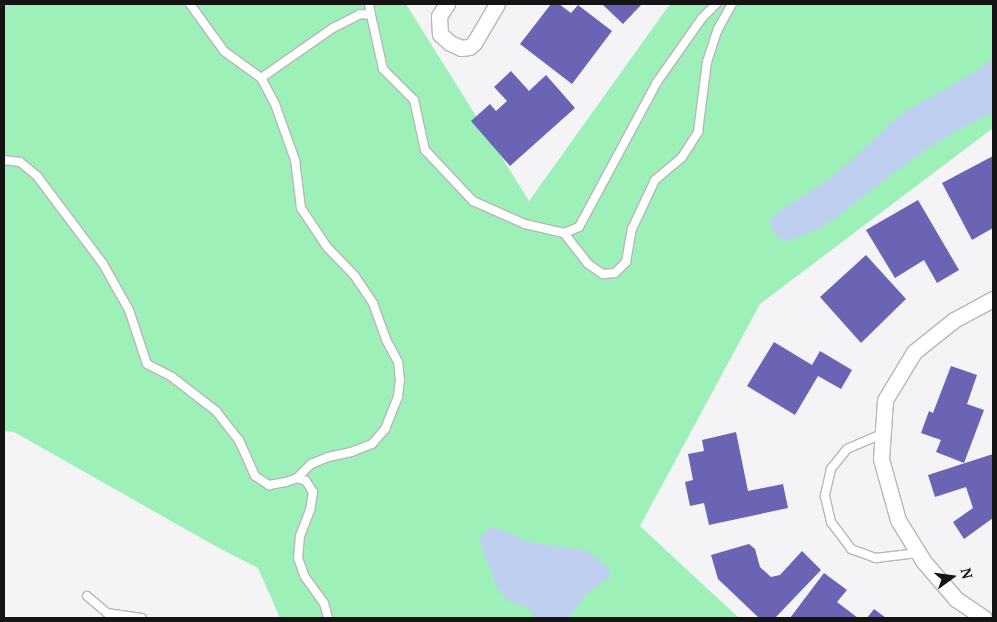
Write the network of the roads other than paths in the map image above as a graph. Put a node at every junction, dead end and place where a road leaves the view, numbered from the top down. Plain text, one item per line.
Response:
1 (190, 4) edge
2 (369, 4) edge
3 (446, 4) edge
4 (497, 4) edge
5 (716, 4) edge
6 (732, 4) edge
7 (371, 15) junction
8 (261, 78) junction
9 (4, 160) edge
10 (564, 233) junction
11 (993, 299) edge
12 (882, 434) junction
13 (297, 478) junction
14 (918, 553) junction
15 (87, 596) dead end
16 (142, 618) edge
17 (328, 618) edge
18 (984, 618) edge

1 - 8 lane
2 - 7 lane
3 - 4 street
5 - 10 lane
6 - 10 lane
7 - 8 lane
7 - 10 lane
8 - 13 lane
9 - 13 lane
11 - 12 street
12 - 14 street
12 - 14 lane
13 - 17 lane
14 - 18 street
15 - 16 lane

